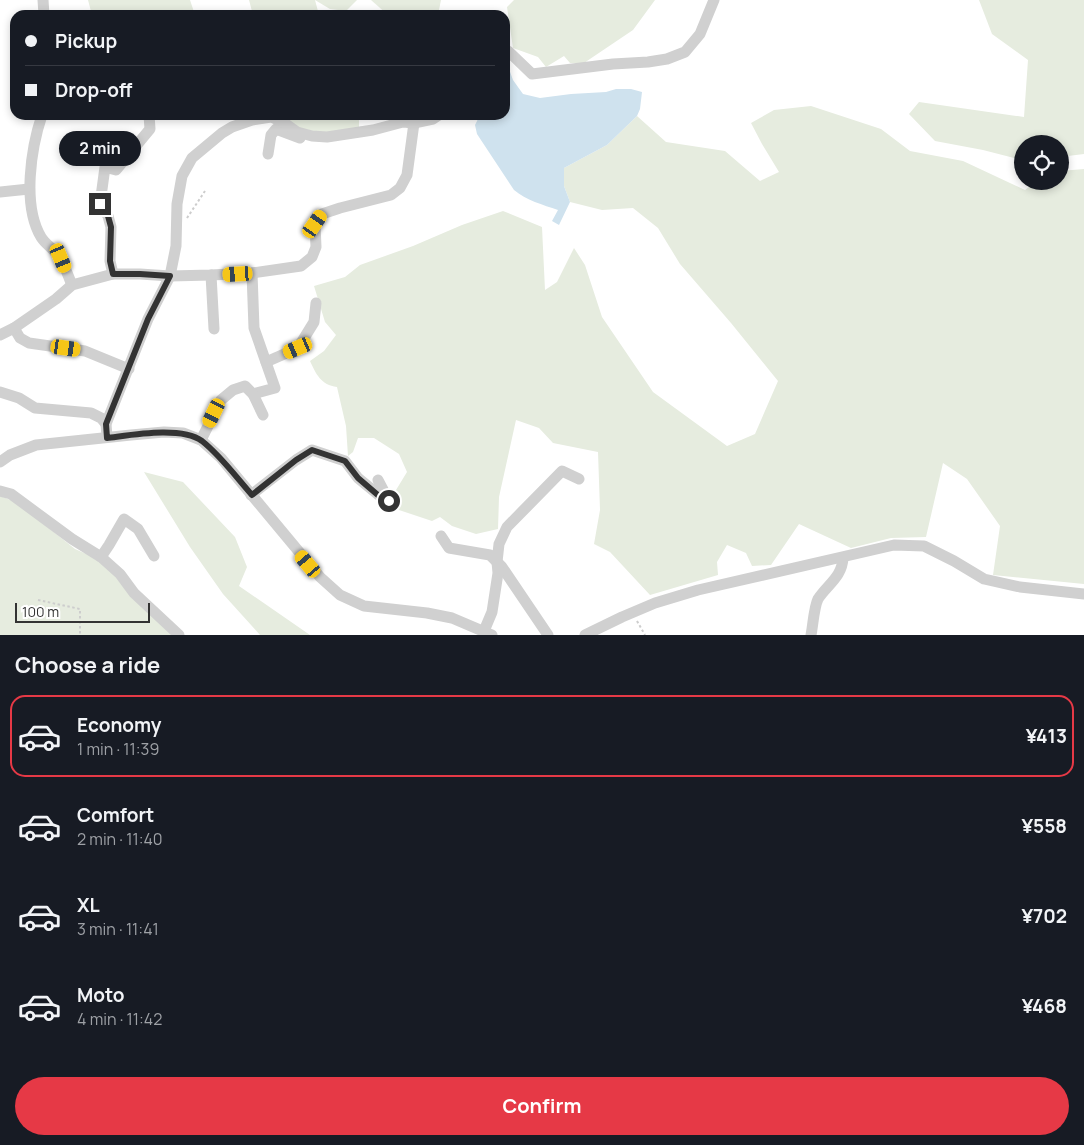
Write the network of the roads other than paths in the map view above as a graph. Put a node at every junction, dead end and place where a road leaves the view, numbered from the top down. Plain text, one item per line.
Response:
1 (714, 0) edge
2 (510, 53) edge
3 (40, 120) edge
4 (149, 120) edge
5 (252, 120) edge
6 (277, 120) edge
7 (428, 120) edge
8 (414, 123) junction
9 (327, 137) junction
10 (268, 154) dead end
11 (29, 189) junction
12 (0, 192) edge
13 (252, 273) junction
14 (113, 274) junction
15 (211, 275) junction
16 (170, 276) junction
17 (72, 285) junction
18 (316, 303) dead end
19 (14, 328) junction
20 (214, 328) dead end
21 (0, 334) edge
22 (266, 362) junction
23 (129, 369) junction
24 (0, 392) edge
25 (253, 394) junction
26 (263, 415) dead end
27 (106, 424) junction
28 (107, 438) junction
29 (201, 440) junction
30 (0, 462) edge
31 (579, 479) dead end
32 (378, 480) dead end
33 (0, 491) edge
34 (252, 495) junction
35 (441, 536) dead end
36 (154, 556) dead end
37 (101, 557) junction
38 (843, 558) junction
39 (497, 562) junction
40 (1084, 594) edge
41 (488, 633) edge
42 (179, 635) edge
43 (548, 635) edge
44 (585, 635) edge
45 (811, 635) edge

1 - 2 street
3 - 11 street
4 - 14 street
5 - 16 street
6 - 9 street
7 - 8 street
8 - 9 street
8 - 13 street
9 - 10 street
11 - 12 street
11 - 17 street
13 - 15 street
13 - 22 street
14 - 16 street
14 - 17 street
15 - 16 street
15 - 20 street
16 - 23 street
17 - 19 street
18 - 22 street
19 - 21 street
19 - 23 street
22 - 25 street
23 - 27 street
24 - 27 street
25 - 26 street
25 - 29 street
27 - 28 street
28 - 29 street
28 - 30 street
29 - 34 street
31 - 39 street
32 - 34 street
33 - 37 street
34 - 41 street
35 - 39 street
36 - 37 street
37 - 42 street
38 - 40 street
38 - 44 street
38 - 45 street
39 - 41 street
39 - 43 street

